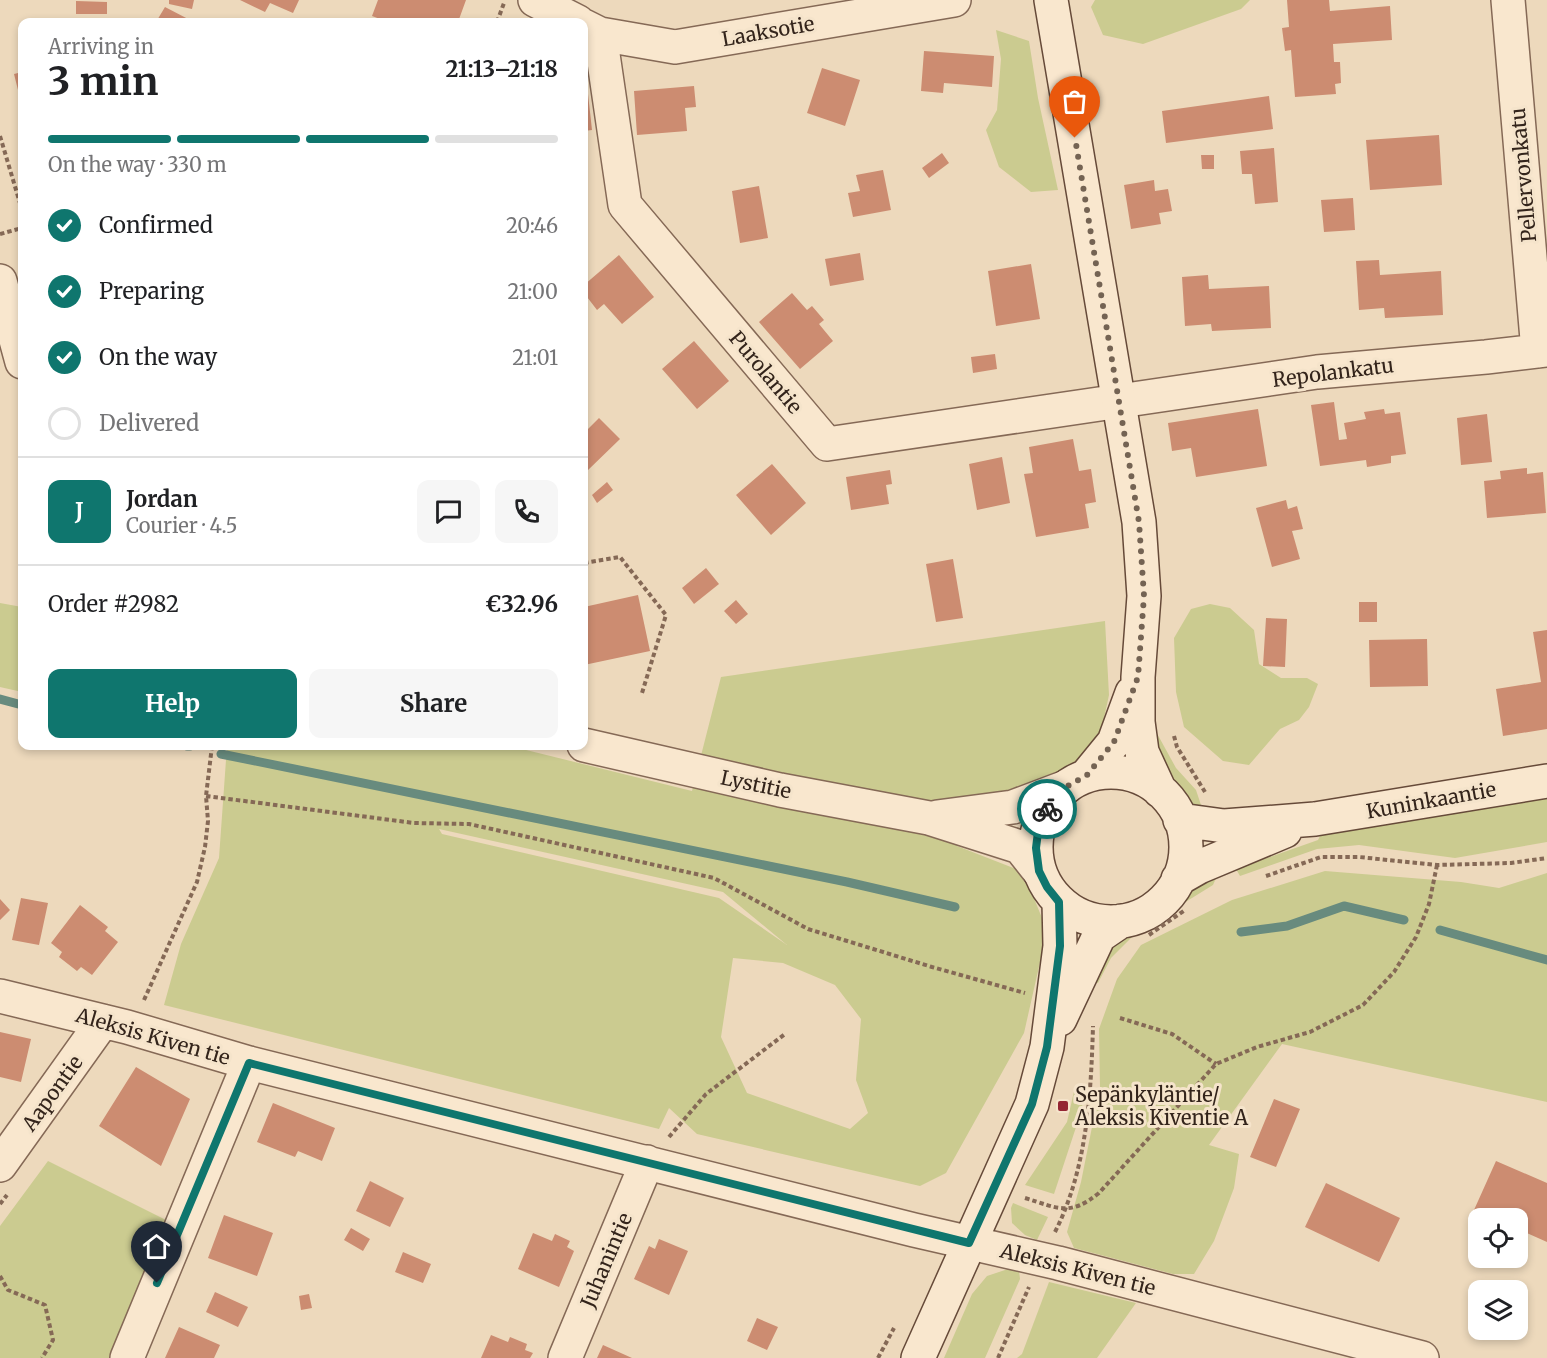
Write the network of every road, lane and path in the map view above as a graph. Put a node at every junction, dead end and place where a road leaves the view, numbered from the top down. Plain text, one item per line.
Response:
1 (505, 0) edge
2 (535, 0) edge
3 (954, 0) edge
4 (1051, 0) edge
5 (1508, 0) edge
6 (498, 18) edge
7 (568, 18) edge
8 (588, 28) edge
9 (588, 33) edge
10 (0, 136) edge
11 (18, 197) edge
12 (18, 229) edge
13 (0, 234) edge
14 (18, 269) edge
15 (0, 275) edge
16 (0, 281) edge
17 (18, 347) edge
18 (1542, 350) edge
19 (1119, 401) junction
20 (588, 562) edge
21 (1138, 677) junction
22 (642, 693) dead end
23 (588, 746) edge
24 (212, 750) edge
25 (1076, 781) junction
26 (1547, 781) edge
27 (1160, 790) junction
28 (206, 796) junction
29 (929, 818) junction
30 (1315, 819) junction
31 (1180, 820) junction
32 (1547, 858) edge
33 (1437, 865) junction
34 (1039, 871) junction
35 (1259, 878) dead end
36 (1184, 893) junction
37 (1059, 902) junction
38 (1134, 929) junction
39 (1028, 994) dead end
40 (0, 996) edge
41 (142, 1004) dead end
42 (1120, 1018) dead end
43 (103, 1021) junction
44 (1093, 1021) dead end
45 (785, 1034) dead end
46 (1047, 1047) junction
47 (249, 1063) junction
48 (1216, 1064) junction
49 (657, 1151) junction
50 (0, 1165) edge
51 (1066, 1210) junction
52 (969, 1243) junction
53 (1041, 1259) junction
54 (0, 1276) edge
55 (894, 1328) dead end
56 (1376, 1353) edge
57 (42, 1358) edge
58 (127, 1358) edge
59 (566, 1358) edge
60 (878, 1358) edge
61 (918, 1358) edge
62 (998, 1358) edge
63 (1422, 1358) edge

1 - 6 path
2 - 7 street, Laaksotie
3 - 8 street, Laaksotie
4 - 19 street
5 - 18 street, Pellervonkatu
9 - 19 street, Purolantie
10 - 11 path
12 - 13 path
14 - 15 street
16 - 17 street
18 - 19 street, Repolankatu
19 - 21 street
20 - 22 path
21 - 25 street
21 - 27 street
23 - 29 street, Lystitie
24 - 28 path
25 - 27 street
25 - 29 street, Lystitie
25 - 34 street
26 - 30 street, Kuninkaantie
27 - 31 street
28 - 39 path
28 - 41 path
29 - 34 street, Lystitie
30 - 31 street, Kuninkaantie
30 - 36 street, Kuninkaantie
31 - 36 street
32 - 33 path
33 - 35 path
33 - 48 path
34 - 37 street
36 - 38 path
36 - 38 street
37 - 38 street
37 - 46 street
38 - 46 street
40 - 43 street, Aleksis Kiven tie
42 - 48 path
43 - 47 street, Aleksis Kiven tie
43 - 50 street, Aapontie
44 - 51 path
45 - 49 path
46 - 52 street
47 - 49 street, Aleksis Kiven tie
47 - 58 street
48 - 51 path
49 - 52 street, Aleksis Kiven tie
49 - 59 street, Juhanintie
51 - 53 path
52 - 53 street, Aleksis Kiven tie
52 - 61 street
53 - 56 street, Aleksis Kiven tie
53 - 62 path
54 - 57 path
55 - 60 path
56 - 63 street, Aleksis Kiven tie

